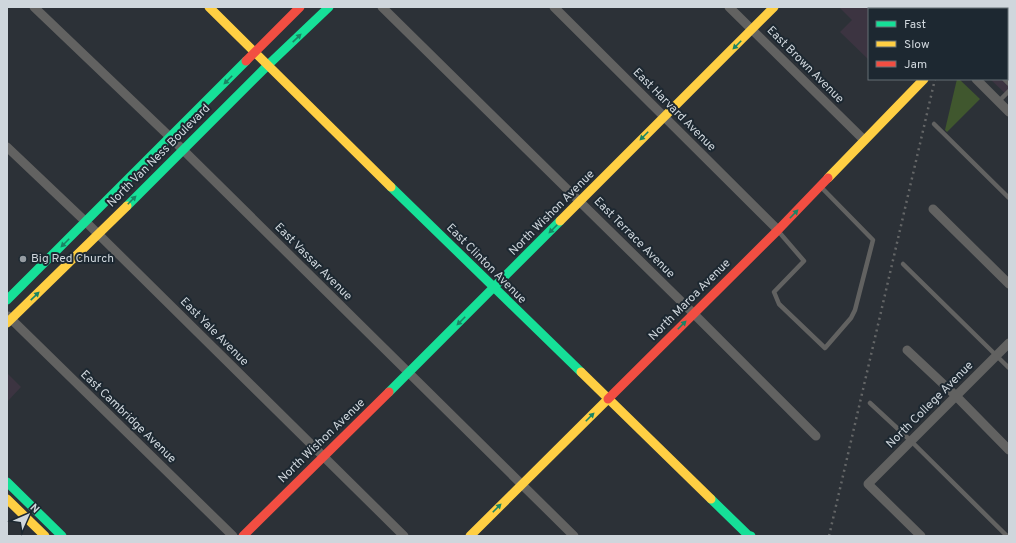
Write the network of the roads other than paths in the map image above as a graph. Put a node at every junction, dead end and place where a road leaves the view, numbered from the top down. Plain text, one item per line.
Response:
1 (34, 7) edge
2 (209, 7) edge
3 (300, 7) edge
4 (329, 7) edge
5 (382, 7) edge
6 (554, 7) edge
7 (729, 7) edge
8 (774, 7) edge
9 (752, 29) junction
10 (255, 52) junction
11 (268, 65) junction
12 (923, 80) edge
13 (977, 80) edge
14 (1009, 90) edge
15 (998, 102) junction
16 (1009, 112) edge
17 (664, 117) junction
18 (934, 124) dead end
19 (170, 138) junction
20 (864, 140) junction
21 (7, 147) edge
22 (183, 150) junction
23 (820, 186) junction
24 (1009, 198) edge
25 (580, 202) junction
26 (933, 209) dead end
27 (86, 222) junction
28 (778, 230) junction
29 (98, 235) junction
30 (903, 264) dead end
31 (1009, 284) edge
32 (494, 288) junction
33 (7, 300) edge
34 (694, 313) junction
35 (8, 319) edge
36 (1009, 343) edge
37 (907, 350) dead end
38 (996, 355) junction
39 (1009, 368) edge
40 (408, 374) junction
41 (956, 396) junction
42 (608, 399) junction
43 (870, 403) dead end
44 (816, 436) dead end
45 (911, 441) junction
46 (1009, 450) edge
47 (324, 457) junction
48 (7, 482) edge
49 (522, 484) junction
50 (18, 492) junction
51 (8, 500) edge
52 (45, 536) edge
53 (62, 536) edge
54 (233, 536) edge
55 (243, 536) edge
56 (404, 536) edge
57 (470, 536) edge
58 (574, 536) edge
59 (749, 536) edge
60 (921, 536) edge
61 (1007, 536) edge

1 - 19 street, East Vassar Avenue
2 - 10 main road, East Clinton Avenue
3 - 10 main road, North Van Ness Boulevard
11 -> 4 main road, North Van Ness Boulevard
5 - 25 street, East Terrace Avenue
6 - 17 street, East Harvard Avenue
7 - 9 street, East Brown Avenue
8 - 9 main road, North Wishon Avenue
9 -> 17 main road, North Wishon Avenue
9 - 20 street, East Brown Avenue
10 - 11 main road, East Clinton Avenue
10 -> 19 main road, North Van Ness Boulevard
11 - 22 main road, North Van Ness Boulevard
11 - 32 main road, East Clinton Avenue
12 - 20 main road, North Maroa Avenue
13 - 15 street
14 - 15 lane
15 - 16 street
17 -> 25 main road, North Wishon Avenue
17 - 28 street, East Harvard Avenue
18 - 24 lane
19 - 22 street, East Vassar Avenue
19 - 27 main road, North Van Ness Boulevard
20 - 23 main road, North Maroa Avenue
21 - 27 street, East Yale Avenue
29 -> 22 main road, North Van Ness Boulevard
22 - 40 street, East Vassar Avenue
28 -> 23 main road, North Maroa Avenue
23 - 28 lane
25 -> 32 main road, North Wishon Avenue
25 - 34 street, East Terrace Avenue
26 - 31 street
27 - 29 street, East Yale Avenue
27 -> 33 main road, North Van Ness Boulevard
28 - 34 main road, North Maroa Avenue
35 -> 29 main road, North Van Ness Boulevard
29 - 47 street, East Yale Avenue
30 - 38 lane
32 -> 40 main road, North Wishon Avenue
32 - 42 main road, East Clinton Avenue
42 -> 34 main road, North Maroa Avenue
34 - 44 street, East Terrace Avenue
35 - 54 street, East Cambridge Avenue
36 - 38 street, North College Avenue
37 - 41 street
38 - 39 lane
38 - 41 street, North College Avenue
40 - 47 main road, North Wishon Avenue
40 - 49 street, East Vassar Avenue
41 - 45 street, North College Avenue
41 - 46 street
49 -> 42 main road, North Maroa Avenue
42 - 59 main road, East Clinton Avenue
43 - 45 lane
45 - 60 street, North College Avenue
45 - 61 lane
47 - 55 main road, North Wishon Avenue
47 - 56 street, East Yale Avenue
48 - 50 main road
57 -> 49 main road, North Maroa Avenue
49 - 58 street, East Vassar Avenue
50 - 51 main road
50 - 53 main road
51 - 52 main road

